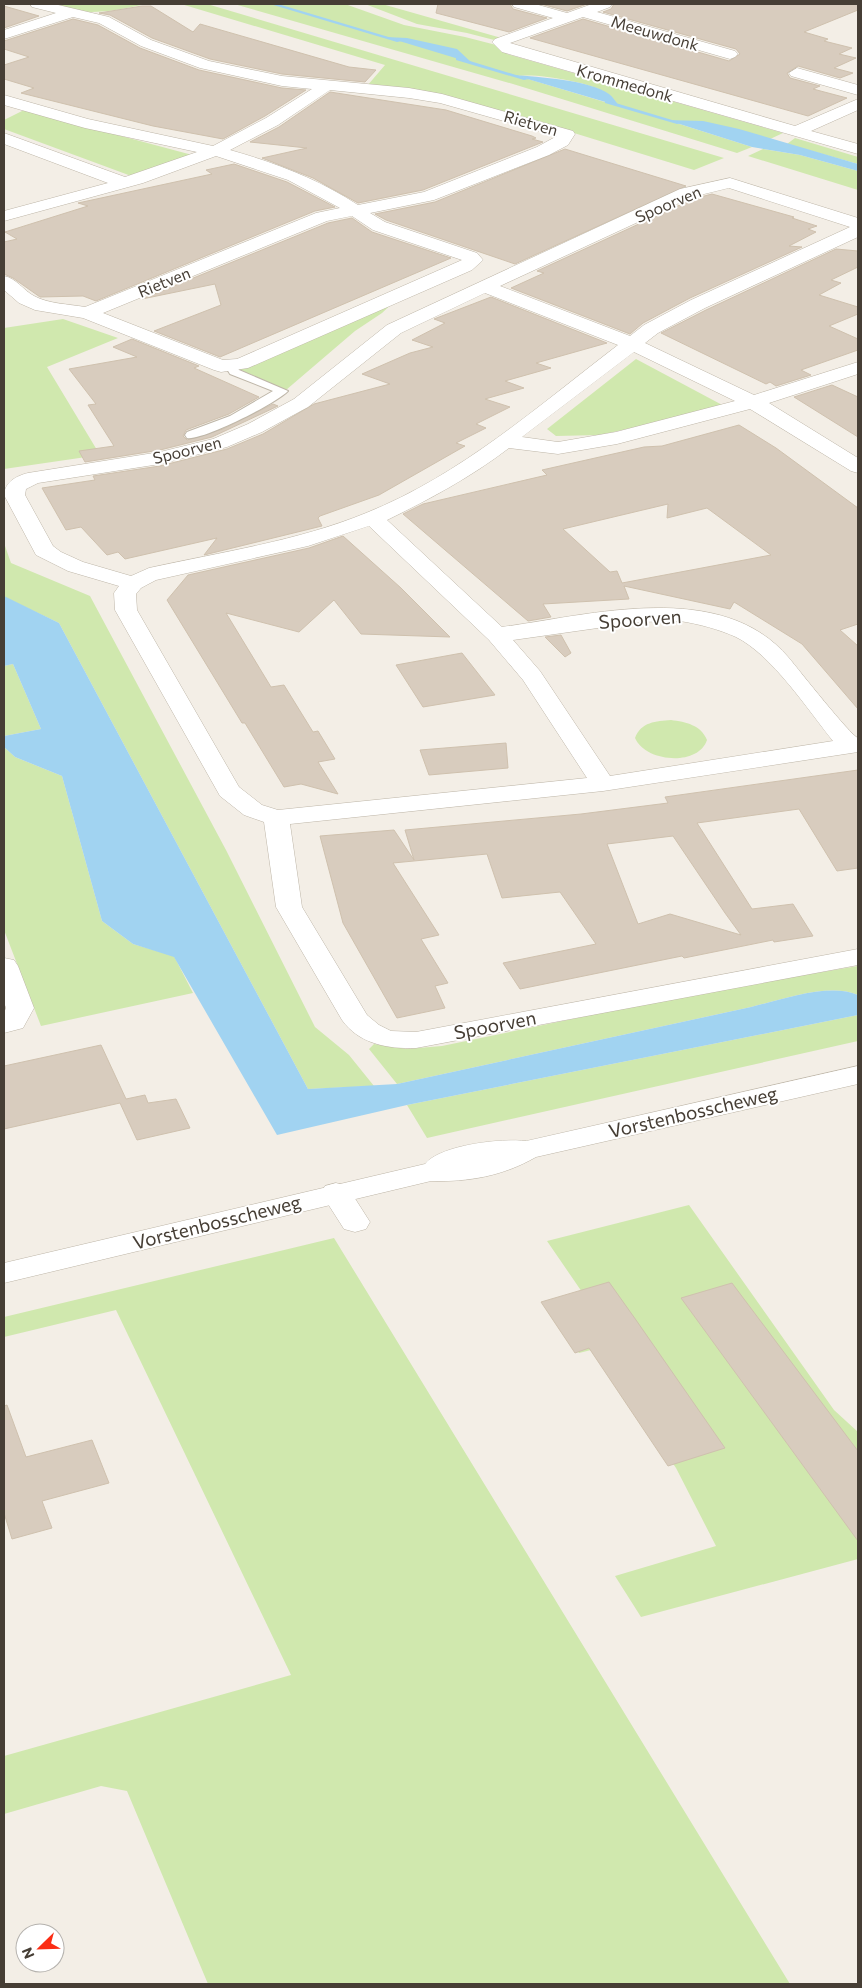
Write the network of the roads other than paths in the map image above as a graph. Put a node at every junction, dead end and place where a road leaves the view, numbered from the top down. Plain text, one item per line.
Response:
1 (37, 4) edge
2 (519, 4) edge
3 (604, 4) edge
4 (71, 13) junction
5 (574, 15) junction
6 (4, 35) edge
7 (730, 54) dead end
8 (797, 73) dead end
9 (326, 86) junction
10 (858, 90) edge
11 (858, 104) edge
12 (8, 105) edge
13 (797, 131) junction
14 (4, 138) edge
15 (858, 149) edge
16 (215, 151) junction
17 (124, 183) junction
18 (353, 210) junction
19 (4, 216) edge
20 (858, 224) edge
21 (858, 230) edge
22 (4, 281) edge
23 (485, 286) junction
24 (87, 313) junction
25 (631, 342) junction
26 (231, 366) junction
27 (858, 368) edge
28 (753, 402) junction
29 (191, 435) dead end
30 (506, 441) junction
31 (858, 467) edge
32 (373, 518) junction
33 (133, 583) junction
34 (498, 635) junction
35 (854, 746) edge
36 (603, 784) junction
37 (276, 818) junction
38 (858, 957) edge
39 (4, 966) edge
40 (4, 1025) edge
41 (858, 1074) edge
42 (336, 1193) junction
43 (355, 1222) dead end
44 (4, 1273) edge

1 - 4 street, Rietven
2 - 5 street, Meeuwdonk
3 - 5 street, Krommedonk
4 - 6 street
4 - 9 street, Rietven
5 - 7 street, Meeuwdonk
5 - 13 street, Krommedonk
8 - 10 street
9 - 16 street
9 - 18 street, Rietven
11 - 13 street
12 - 16 street
13 - 15 street, Krommedonk
14 - 17 street
16 - 17 street
16 - 18 street
17 - 19 street
18 - 24 street, Rietven
18 - 26 street
20 - 23 street, Spoorven
21 - 25 street
22 - 24 street
23 - 25 street
23 - 33 street, Spoorven
24 - 26 street
25 - 28 street
25 - 30 street
26 - 29 lane
27 - 28 street
28 - 30 street
28 - 31 street
30 - 32 street
32 - 33 street
32 - 34 street
33 - 37 street, Spoorven
34 - 35 street, Spoorven
34 - 36 street
35 - 36 street, Spoorven
36 - 37 street, Spoorven
37 - 38 street, Spoorven
39 - 40 street
41 - 42 street, Vorstenbosscheweg
42 - 43 street
42 - 44 street, Vorstenbosscheweg

